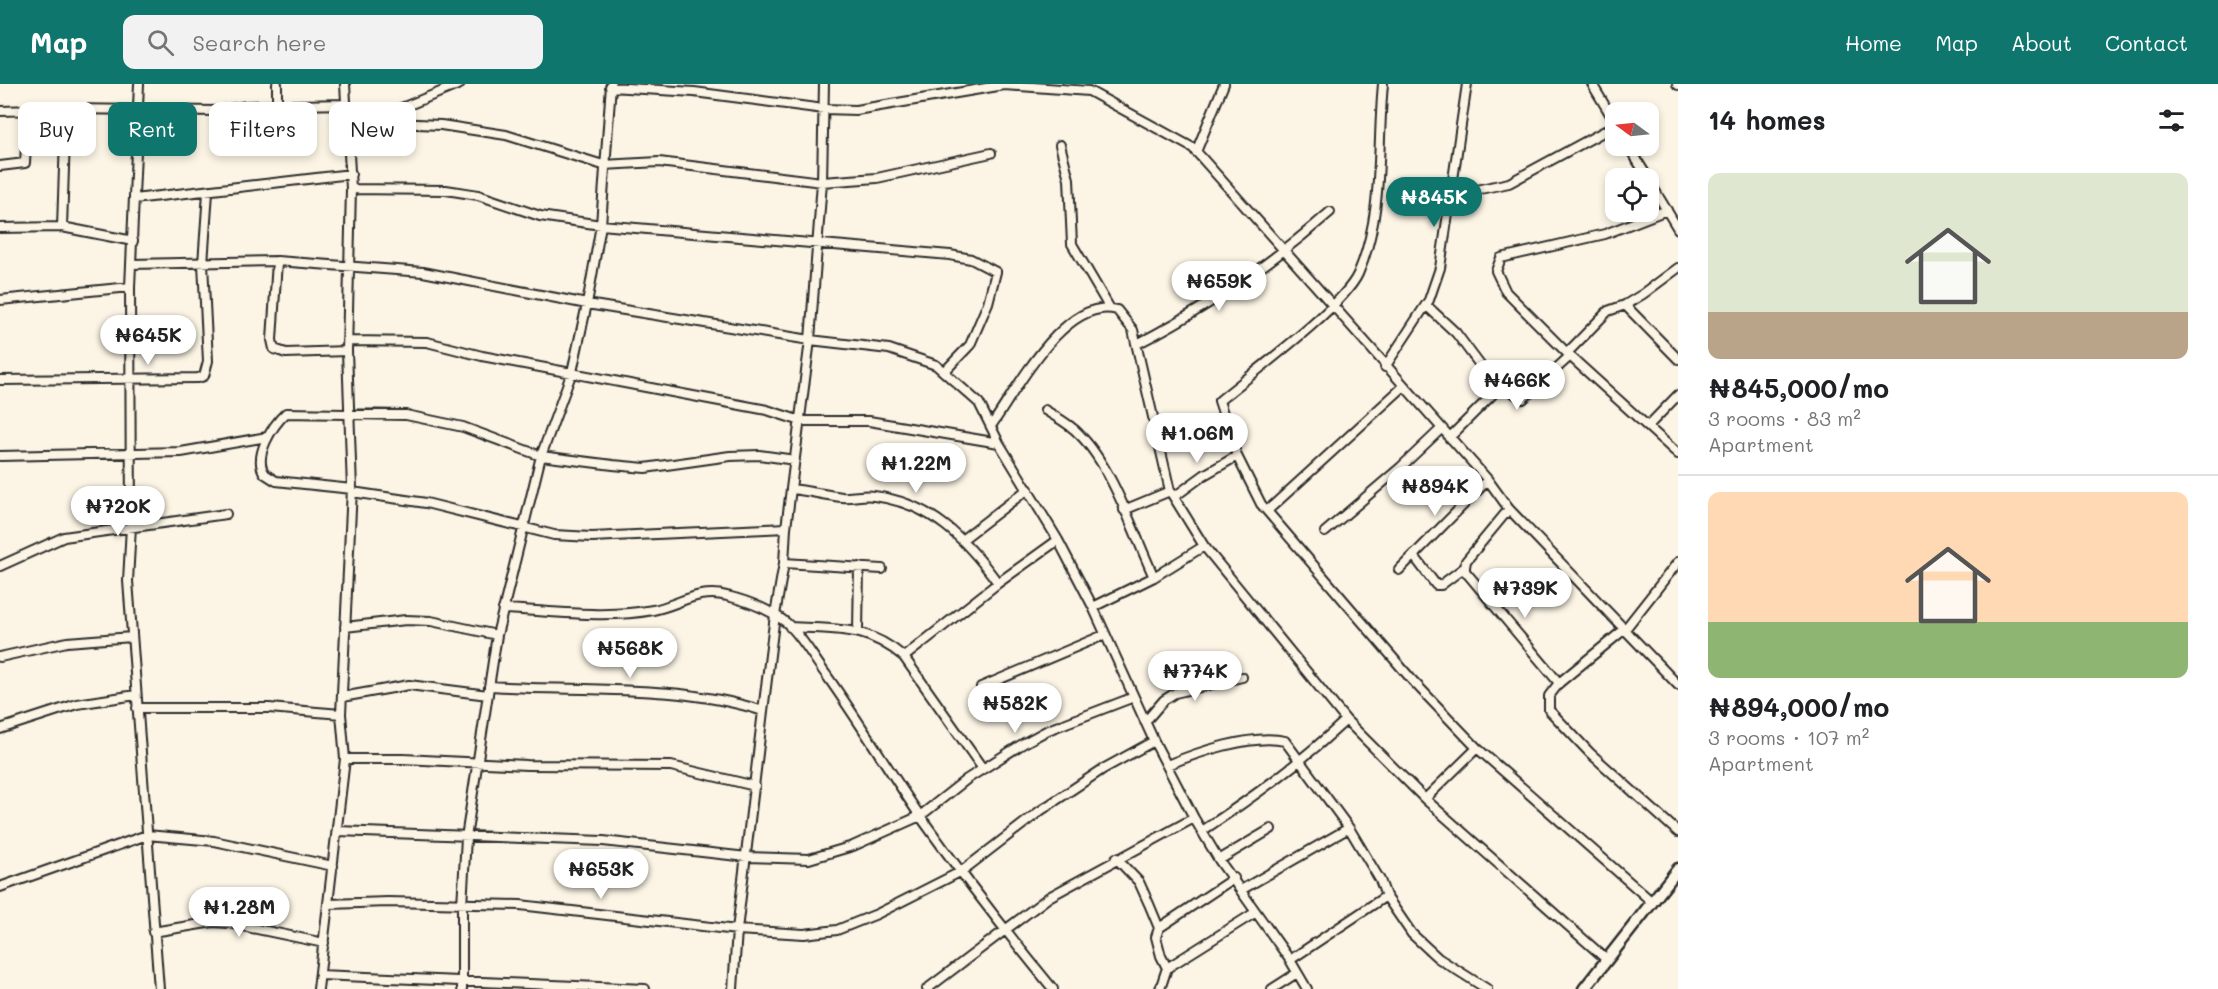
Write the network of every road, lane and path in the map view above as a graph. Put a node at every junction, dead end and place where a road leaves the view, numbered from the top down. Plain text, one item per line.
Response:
1 (139, 84) edge
2 (276, 84) edge
3 (345, 84) edge
4 (460, 84) edge
5 (825, 84) edge
6 (1224, 84) edge
7 (1383, 84) edge
8 (1467, 84) edge
9 (1592, 84) edge
10 (610, 86) edge
11 (1089, 87) edge
12 (138, 102) edge
13 (277, 102) edge
14 (346, 102) edge
15 (416, 102) edge
16 (1605, 106) edge
17 (824, 109) junction
18 (0, 111) edge
19 (18, 111) edge
20 (416, 124) edge
21 (1605, 130) edge
22 (1060, 145) dead end
23 (1196, 152) junction
24 (991, 153) dead end
25 (25, 156) edge
26 (64, 156) edge
27 (135, 156) edge
28 (349, 156) edge
29 (603, 165) junction
30 (0, 166) edge
31 (351, 174) junction
32 (822, 182) junction
33 (351, 189) junction
34 (208, 192) junction
35 (1452, 195) junction
36 (1659, 197) edge
37 (134, 199) junction
38 (1667, 210) junction
39 (1330, 212) dead end
40 (601, 225) junction
41 (62, 227) junction
42 (0, 228) edge
43 (1678, 229) edge
44 (133, 241) junction
45 (815, 246) junction
46 (1284, 252) junction
47 (277, 261) junction
48 (132, 264) junction
49 (203, 264) junction
50 (350, 268) junction
51 (1678, 268) edge
52 (130, 287) junction
53 (0, 300) edge
54 (587, 304) junction
55 (1426, 305) junction
56 (1624, 305) junction
57 (1332, 306) junction
58 (1109, 308) junction
59 (810, 340) junction
60 (348, 341) junction
61 (1137, 344) junction
62 (347, 351) junction
63 (1568, 354) junction
64 (1678, 359) edge
65 (1385, 367) junction
66 (572, 372) junction
67 (944, 372) junction
68 (131, 379) junction
69 (0, 380) edge
70 (1403, 387) junction
71 (1498, 389) junction
72 (1678, 395) edge
73 (1045, 410) dead end
74 (351, 416) junction
75 (801, 421) junction
76 (991, 426) junction
77 (1648, 426) junction
78 (1441, 429) junction
79 (267, 437) junction
80 (1449, 438) junction
81 (999, 442) junction
82 (131, 454) junction
83 (1678, 454) edge
84 (0, 456) edge
85 (541, 456) junction
86 (1237, 456) junction
87 (795, 460) junction
88 (1488, 480) junction
89 (792, 489) junction
90 (1028, 489) junction
91 (352, 490) junction
92 (1172, 494) junction
93 (1509, 509) junction
94 (1124, 510) junction
95 (1267, 511) junction
96 (226, 514) dead end
97 (131, 526) junction
98 (786, 528) junction
99 (524, 529) junction
100 (1325, 532) dead end
101 (963, 539) junction
102 (1058, 540) junction
103 (1204, 546) junction
104 (1414, 556) junction
105 (1678, 562) edge
106 (784, 563) junction
107 (0, 566) edge
108 (859, 567) junction
109 (1465, 567) junction
110 (882, 568) dead end
111 (1399, 570) dead end
112 (1154, 577) junction
113 (998, 583) junction
114 (1093, 608) junction
115 (503, 609) junction
116 (775, 615) junction
117 (345, 627) junction
118 (790, 627) junction
119 (1626, 628) junction
120 (858, 632) junction
121 (497, 635) junction
122 (1104, 635) junction
123 (132, 637) junction
124 (0, 657) edge
125 (904, 657) junction
126 (1242, 677) dead end
127 (1559, 683) junction
128 (1678, 685) edge
129 (489, 686) junction
130 (981, 687) dead end
131 (136, 695) junction
132 (488, 695) junction
133 (1134, 697) junction
134 (342, 698) junction
135 (137, 708) junction
136 (763, 711) junction
137 (341, 714) junction
138 (1346, 720) junction
139 (1145, 722) junction
140 (0, 729) edge
141 (1154, 741) junction
142 (1477, 748) junction
143 (345, 759) junction
144 (477, 763) junction
145 (1299, 764) junction
146 (1167, 765) junction
147 (983, 769) junction
148 (755, 786) junction
149 (1425, 799) junction
150 (920, 816) junction
151 (1194, 818) junction
152 (1348, 828) junction
153 (1271, 829) dead end
154 (338, 831) junction
155 (1202, 831) junction
156 (1678, 832) edge
157 (147, 835) junction
158 (466, 838) junction
159 (747, 857) junction
160 (1116, 858) junction
161 (1219, 860) junction
162 (333, 866) junction
163 (1678, 869) edge
164 (962, 871) junction
165 (1234, 878) junction
166 (0, 887) edge
167 (1241, 890) junction
168 (1386, 896) junction
169 (1651, 901) junction
170 (329, 904) junction
171 (462, 905) junction
172 (1256, 912) junction
173 (1159, 928) junction
174 (738, 930) junction
175 (1004, 930) junction
176 (153, 932) junction
177 (324, 944) junction
178 (1290, 960) junction
179 (1607, 960) junction
180 (1167, 968) junction
181 (1297, 973) junction
182 (320, 975) junction
183 (462, 985) edge
184 (159, 989) edge
185 (318, 989) edge
186 (645, 989) edge
187 (733, 989) edge
188 (927, 989) edge
189 (1053, 989) edge
190 (1160, 989) edge
191 (1272, 989) edge
192 (1307, 989) edge
193 (1487, 989) edge
194 (1584, 989) edge

1 - 12 street
2 - 13 street
3 - 14 street
4 - 15 street
5 - 17 street
6 - 23 street
7 - 57 street
8 - 35 street
9 - 16 street
10 - 17 street
10 - 29 street
11 - 17 street
11 - 23 street
17 - 32 street
18 - 19 street
20 - 29 street
21 - 35 street
22 - 58 street
23 - 46 street
24 - 32 street
25 - 30 street
26 - 41 street
27 - 37 street
28 - 31 street
29 - 32 street
29 - 40 street
31 - 33 street
31 - 34 street
32 - 45 street
33 - 40 street
33 - 50 street
34 - 37 street
34 - 49 street
35 - 55 street
36 - 38 street
37 - 44 street
38 - 43 street
38 - 63 street
39 - 46 street
40 - 45 street
40 - 54 street
41 - 42 street
41 - 44 street
44 - 48 street
45 - 59 street
45 - 67 street
46 - 57 street
46 - 61 street
47 - 49 street
47 - 50 street
47 - 62 street
48 - 49 street
48 - 52 street
49 - 68 street
50 - 54 street
50 - 60 street
51 - 56 street
52 - 53 street
52 - 68 street
54 - 59 street
54 - 66 street
55 - 65 street
55 - 71 street
56 - 63 street
56 - 64 street
57 - 65 street
57 - 86 street
58 - 61 street
58 - 76 street
59 - 67 street
59 - 75 street
60 - 62 street
60 - 66 street
61 - 92 street
62 - 74 street
63 - 71 street
63 - 77 street
65 - 70 street
66 - 75 street
66 - 85 street
67 - 76 street
68 - 69 street
68 - 82 street
70 - 78 street
70 - 95 street
71 - 80 street
72 - 77 street
73 - 94 street
74 - 79 street
74 - 85 street
74 - 91 street
75 - 81 street
75 - 87 street
76 - 81 street
77 - 83 street
78 - 80 street
78 - 100 street
79 - 82 street
79 - 91 street
80 - 88 street
81 - 90 street
82 - 84 street
82 - 97 street
85 - 87 street
85 - 99 street
86 - 92 street
86 - 95 street
87 - 89 street
88 - 93 street
88 - 104 street
89 - 98 street
89 - 101 street
90 - 101 street
90 - 102 street
91 - 99 street
91 - 117 street
92 - 94 street
92 - 103 street
93 - 109 street
93 - 119 street
94 - 112 street
95 - 142 street
96 - 97 street
97 - 107 street
97 - 123 street
98 - 99 street
98 - 106 street
99 - 115 street
101 - 113 street
102 - 113 street
102 - 114 street
103 - 112 street
103 - 138 street
104 - 109 street
104 - 111 street
105 - 119 street
106 - 108 street
106 - 116 street
108 - 110 street
108 - 120 street
109 - 127 street
112 - 114 street
113 - 125 street
114 - 122 street
115 - 116 street
115 - 121 street
116 - 118 street
116 - 136 street
117 - 121 street
117 - 134 street
118 - 120 street
118 - 150 street
119 - 127 street
119 - 128 street
120 - 125 street
121 - 129 street
122 - 130 street
122 - 133 street
123 - 124 street
123 - 131 street
125 - 147 street
126 - 139 street
127 - 156 street
129 - 132 street
129 - 136 street
131 - 135 street
131 - 140 street
132 - 134 street
132 - 144 street
133 - 139 street
133 - 147 street
134 - 137 street
135 - 137 street
135 - 157 street
136 - 148 street
137 - 143 street
138 - 145 street
138 - 149 street
139 - 141 street
141 - 146 street
141 - 164 street
142 - 149 street
142 - 169 street
143 - 144 street
143 - 154 street
144 - 148 street
144 - 158 street
145 - 146 street
145 - 152 street
145 - 155 street
146 - 151 street
147 - 150 street
148 - 159 street
149 - 179 street
150 - 159 street
150 - 164 street
151 - 155 street
151 - 160 street
152 - 167 street
152 - 168 street
153 - 161 street
154 - 158 street
154 - 162 street
155 - 161 street
157 - 162 street
157 - 166 street
157 - 176 street
158 - 159 street
158 - 171 street
159 - 174 street
160 - 173 street
160 - 175 street
161 - 165 street
162 - 170 street
163 - 169 main road
164 - 174 street
164 - 175 street
165 - 167 street
165 - 173 street
167 - 172 street
168 - 178 street
168 - 193 street
169 - 179 main road
170 - 171 street
170 - 177 street
171 - 174 street
171 - 183 street
172 - 178 street
172 - 180 street
173 - 180 street
174 - 187 street
175 - 188 street
175 - 189 street
176 - 177 street
176 - 184 street
177 - 182 street
178 - 181 street
179 - 194 main road
180 - 190 street
181 - 191 street
181 - 192 street
182 - 183 street
182 - 185 street
183 - 186 street

